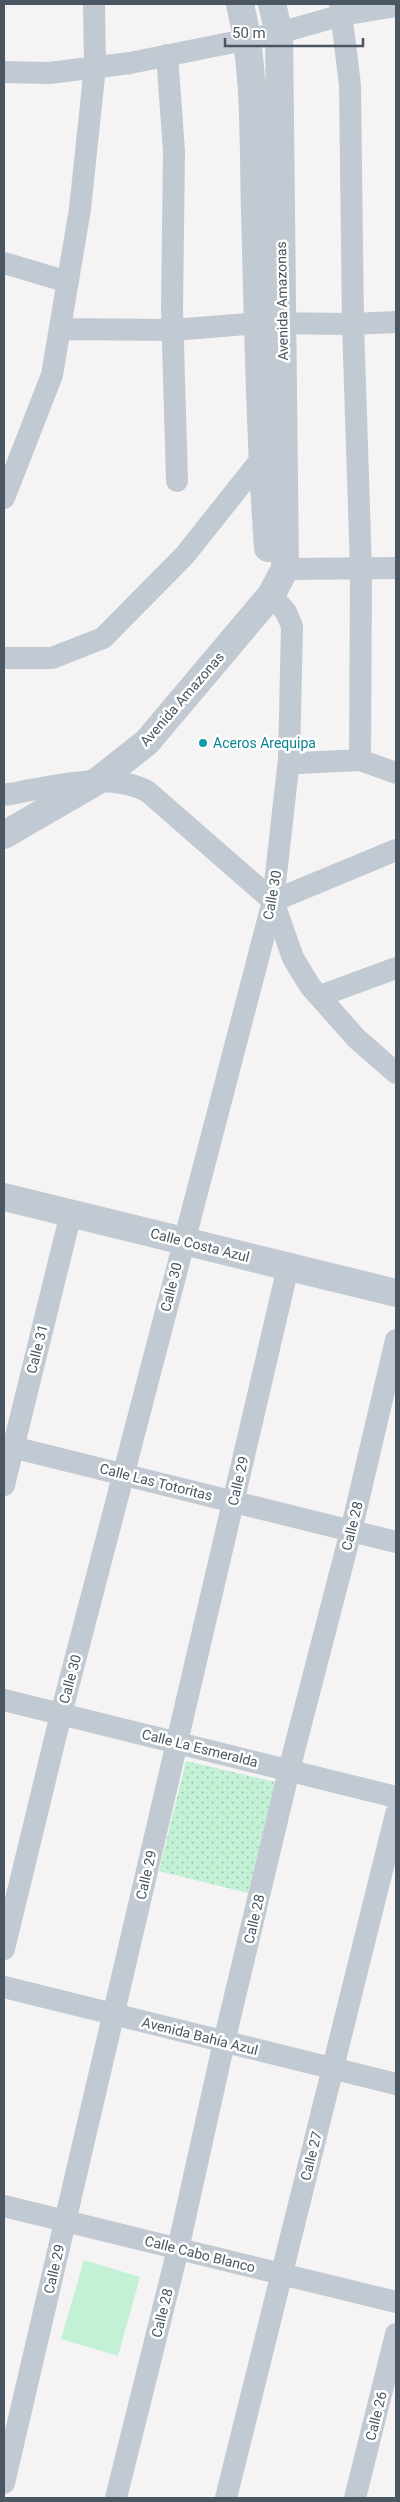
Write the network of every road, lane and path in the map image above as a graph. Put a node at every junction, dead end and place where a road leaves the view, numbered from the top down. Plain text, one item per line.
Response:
1 (94, 4) edge
2 (240, 4) edge
3 (272, 4) edge
4 (396, 6) edge
5 (341, 9) edge
6 (278, 33) junction
7 (248, 38) junction
8 (167, 55) junction
9 (95, 67) junction
10 (4, 72) edge
11 (4, 263) edge
12 (68, 282) junction
13 (396, 322) edge
14 (270, 324) junction
15 (353, 324) junction
16 (60, 329) junction
17 (173, 330) junction
18 (273, 458) junction
19 (177, 481) dead end
20 (4, 498) edge
21 (396, 568) edge
22 (285, 569) junction
23 (361, 569) junction
24 (271, 595) junction
25 (4, 658) edge
26 (289, 759) junction
27 (360, 760) junction
28 (396, 773) edge
29 (100, 780) junction
30 (4, 795) edge
31 (4, 835) edge
32 (396, 850) edge
33 (273, 901) junction
34 (396, 968) edge
35 (320, 996) junction
36 (396, 1073) edge
37 (4, 1197) edge
38 (71, 1213) junction
39 (183, 1241) junction
40 (288, 1266) junction
41 (396, 1293) edge
42 (396, 1340) edge
43 (8, 1446) edge
44 (124, 1474) junction
45 (4, 1485) edge
46 (233, 1502) junction
47 (351, 1531) junction
48 (396, 1542) edge
49 (4, 1700) edge
50 (61, 1714) junction
51 (177, 1742) junction
52 (289, 1770) junction
53 (396, 1797) edge
54 (396, 1814) edge
55 (4, 1949) edge
56 (4, 1987) edge
57 (114, 2014) junction
58 (224, 2042) junction
59 (333, 2069) junction
60 (396, 2084) edge
61 (4, 2206) edge
62 (65, 2221) junction
63 (178, 2249) junction
64 (282, 2274) junction
65 (396, 2302) edge
66 (396, 2334) edge
67 (4, 2483) edge
68 (116, 2498) edge
69 (226, 2498) edge
70 (355, 2498) edge

1 - 9 street
2 - 7 street, Avenida Amazonas
3 - 6 street, Avenida Amazonas
4 - 5 street
5 - 6 street
5 - 15 street
6 - 7 street
6 - 14 street, Avenida Amazonas
7 - 8 street
7 - 14 street, Avenida Amazonas
8 - 9 street
8 - 17 street
9 - 10 street
9 - 12 street
11 - 12 street
12 - 16 street
13 - 15 street
14 - 15 street
14 - 17 street
14 - 18 street, Avenida Amazonas
15 - 23 street
16 - 17 street
16 - 20 street
17 - 19 street
18 - 22 street, Avenida Amazonas
18 - 24 street, Avenida Amazonas
18 - 25 street
21 - 23 street
22 - 23 street
22 - 24 street, Avenida Amazonas
23 - 27 street
24 - 26 street, Calle 30
24 - 29 street, Avenida Amazonas
26 - 27 street
26 - 33 street, Calle 30
27 - 28 street
29 - 30 street
29 - 31 street, Avenida Amazonas
29 - 33 street
32 - 33 street
33 - 35 street
33 - 39 street, Calle 30
34 - 35 street
35 - 36 street
37 - 38 street, Calle Costa Azul
38 - 39 street, Calle Costa Azul
38 - 43 street, Calle 31
39 - 40 street, Calle Costa Azul
39 - 44 street, Calle 30
40 - 41 street, Calle Costa Azul
40 - 46 street, Calle 29
42 - 47 street, Calle 28
43 - 44 street, Calle Las Totoritas
43 - 45 street, Calle 31
44 - 46 street, Calle Las Totoritas
44 - 50 street, Calle 30
46 - 47 street, Calle Las Totoritas
46 - 51 street, Calle 29
47 - 48 street, Calle Las Totoritas
47 - 52 street, Calle 28
49 - 50 street, Calle La Esmeralda
50 - 51 street, Calle La Esmeralda
50 - 55 street, Calle 30
51 - 52 street, Calle La Esmeralda
51 - 57 street, Calle 29
52 - 53 street, Calle La Esmeralda
52 - 58 street, Calle 28
54 - 59 street, Calle 27
56 - 57 street, Avenida Bahía Azul
57 - 58 street, Avenida Bahía Azul
57 - 62 street, Calle 29
58 - 59 street, Avenida Bahía Azul
58 - 63 street, Calle 28
59 - 60 street, Avenida Bahía Azul
59 - 64 street, Calle 27
61 - 62 street, Calle Cabo Blanco
62 - 63 street, Calle Cabo Blanco
62 - 67 street, Calle 29
63 - 64 street, Calle Cabo Blanco
63 - 68 street, Calle 28
64 - 65 street, Calle Cabo Blanco
64 - 69 street, Calle 27
66 - 70 street, Calle 26

